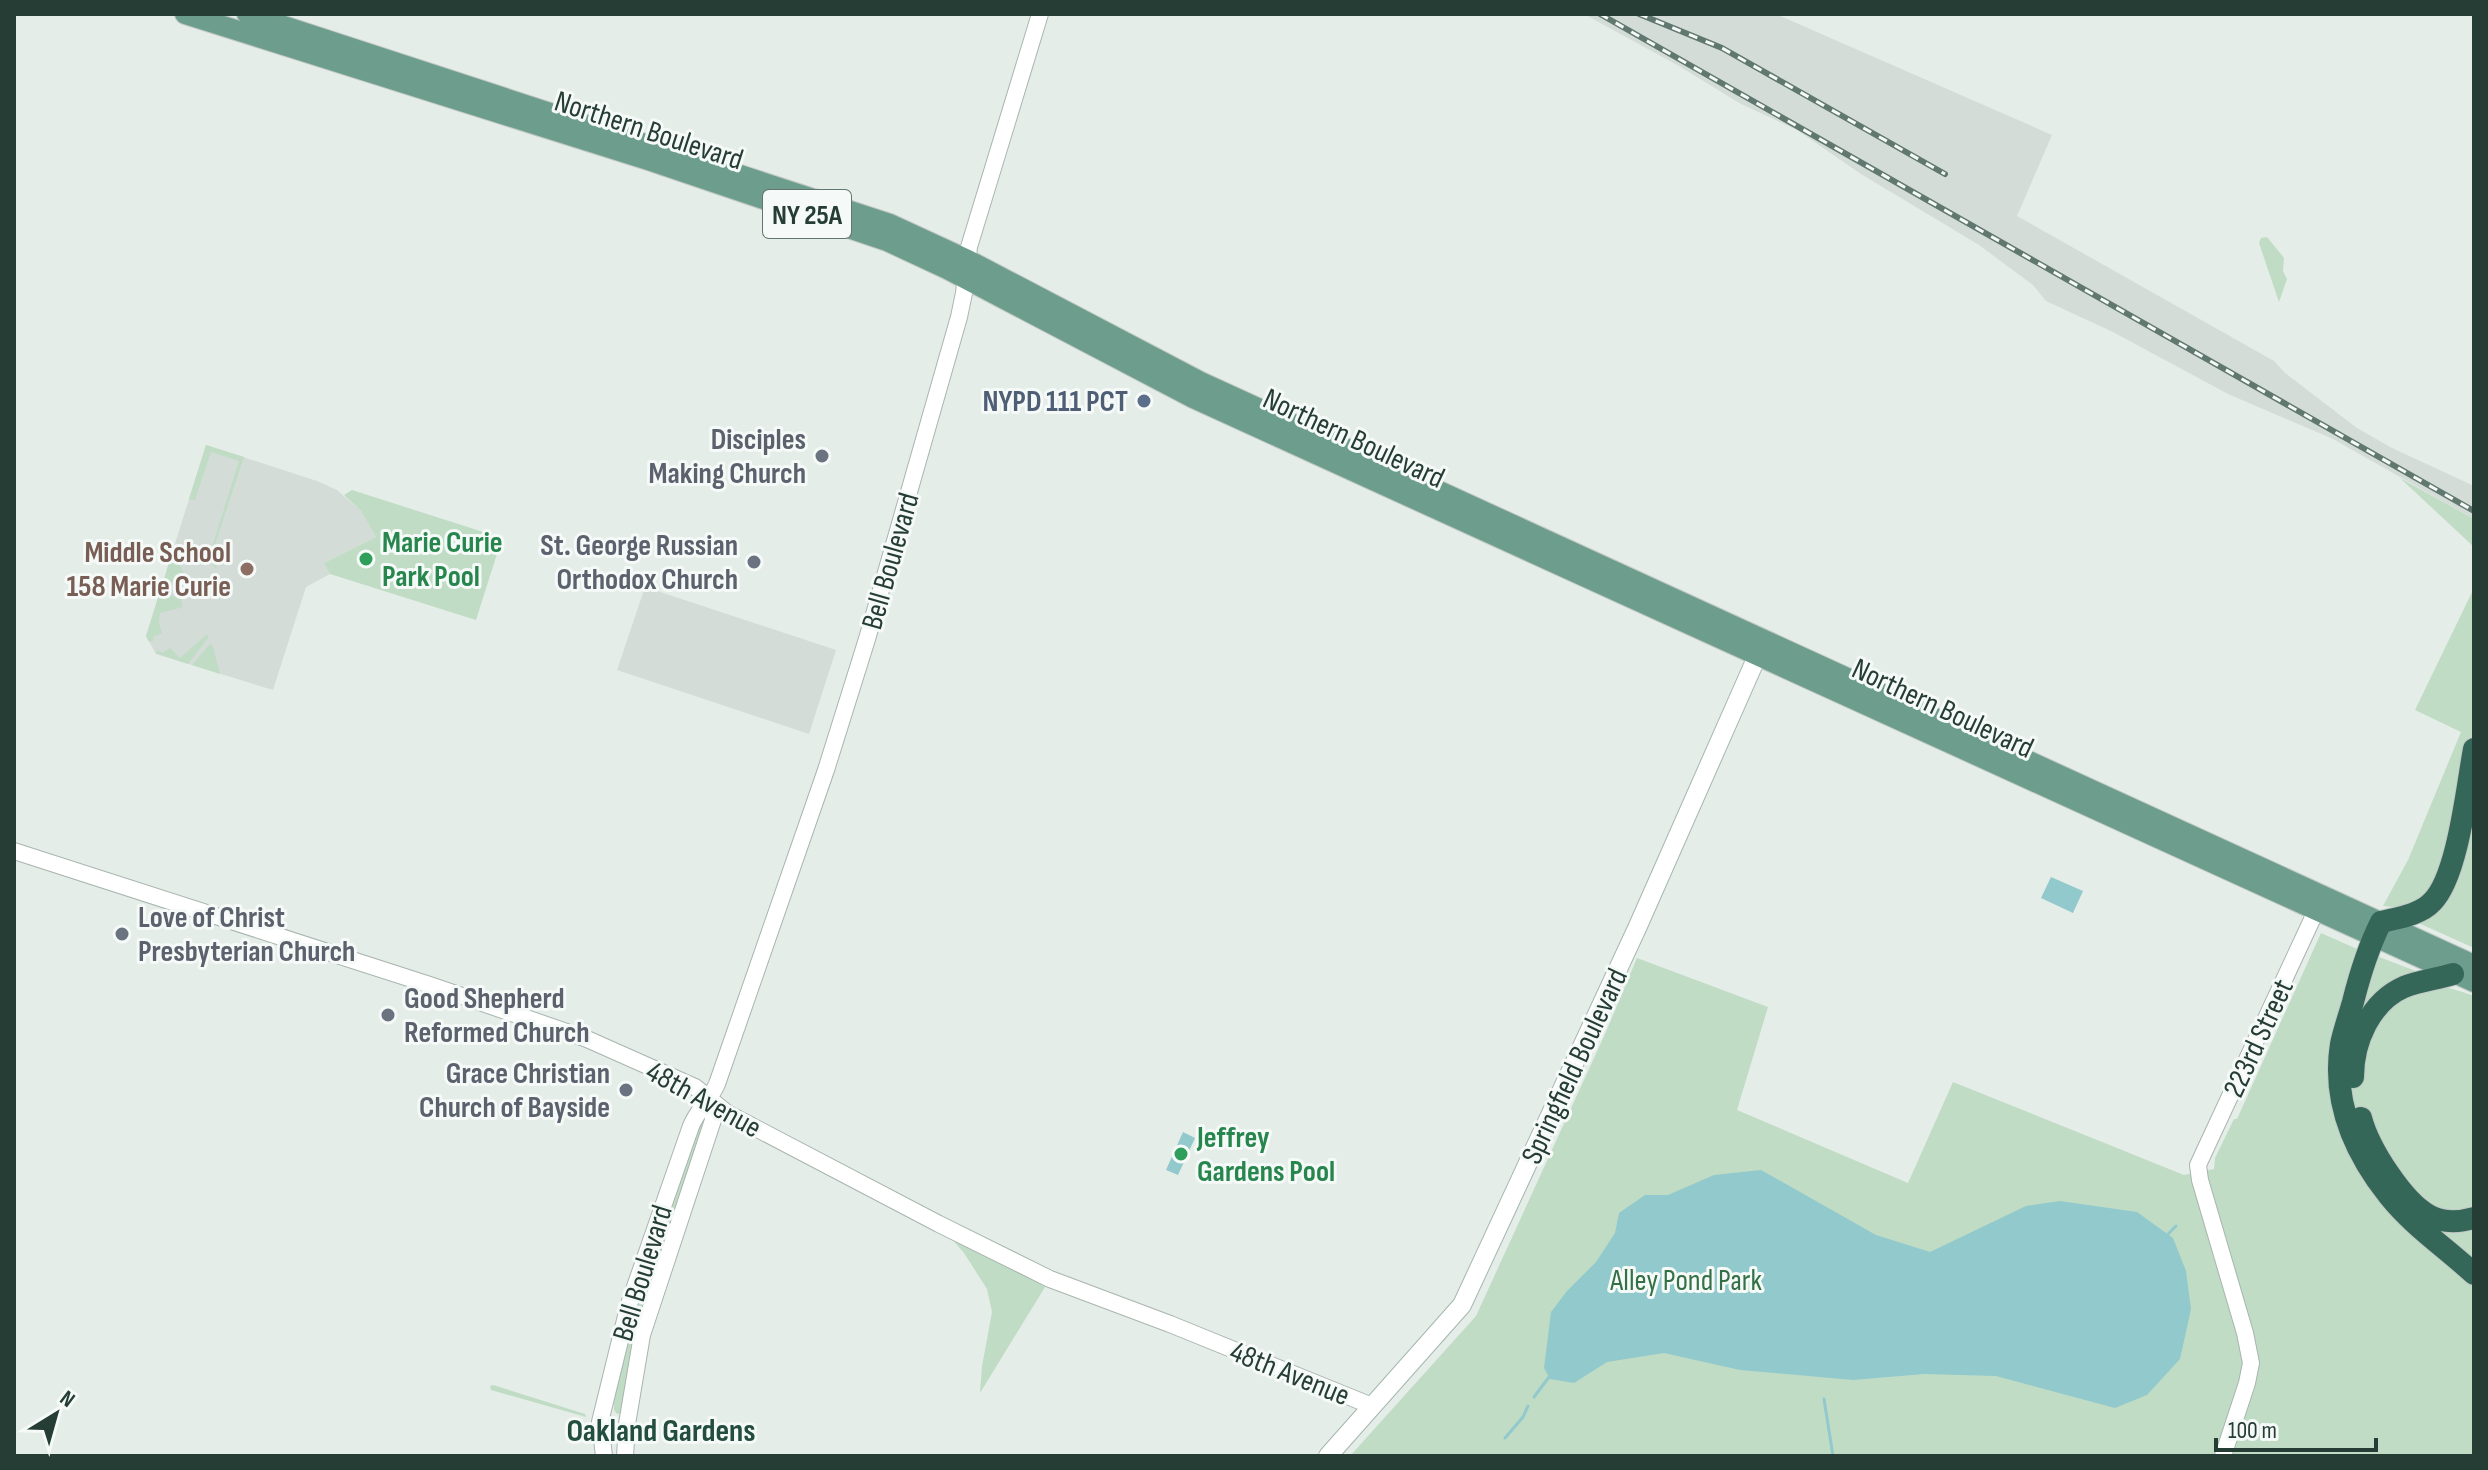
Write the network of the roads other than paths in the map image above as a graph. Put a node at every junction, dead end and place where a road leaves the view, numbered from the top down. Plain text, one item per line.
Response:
1 (185, 14) edge
2 (247, 14) edge
3 (1040, 14) edge
4 (967, 270) junction
5 (1761, 648) junction
6 (2474, 749) edge
7 (14, 851) edge
8 (2316, 911) junction
9 (2377, 930) junction
10 (2474, 965) edge
11 (2463, 978) edge
12 (711, 1100) junction
13 (2474, 1218) edge
14 (2474, 1274) edge
15 (1372, 1406) junction
16 (604, 1456) edge
17 (625, 1456) edge
18 (1328, 1456) edge
19 (2223, 1456) edge

1 - 4 main road, Northern Boulevard / NY 25A
2 - 4 main road, Northern Boulevard
3 - 4 street, Bell Boulevard
4 - 5 main road, Northern Boulevard
4 - 12 street, Bell Boulevard
5 - 8 main road, Northern Boulevard
5 - 9 main road, Northern Boulevard
5 - 15 main road, Springfield Boulevard
6 - 9 highway
7 - 12 street, 48th Avenue
8 - 9 main road, Northern Boulevard
8 - 19 street, 223rd Street
9 - 10 main road, Northern Boulevard
9 - 11 main road, Northern Boulevard
9 - 14 highway
11 - 13 highway
12 - 15 street, 48th Avenue
12 - 16 street, Bell Boulevard
12 - 17 street, Bell Boulevard
15 - 18 main road, Springfield Boulevard

